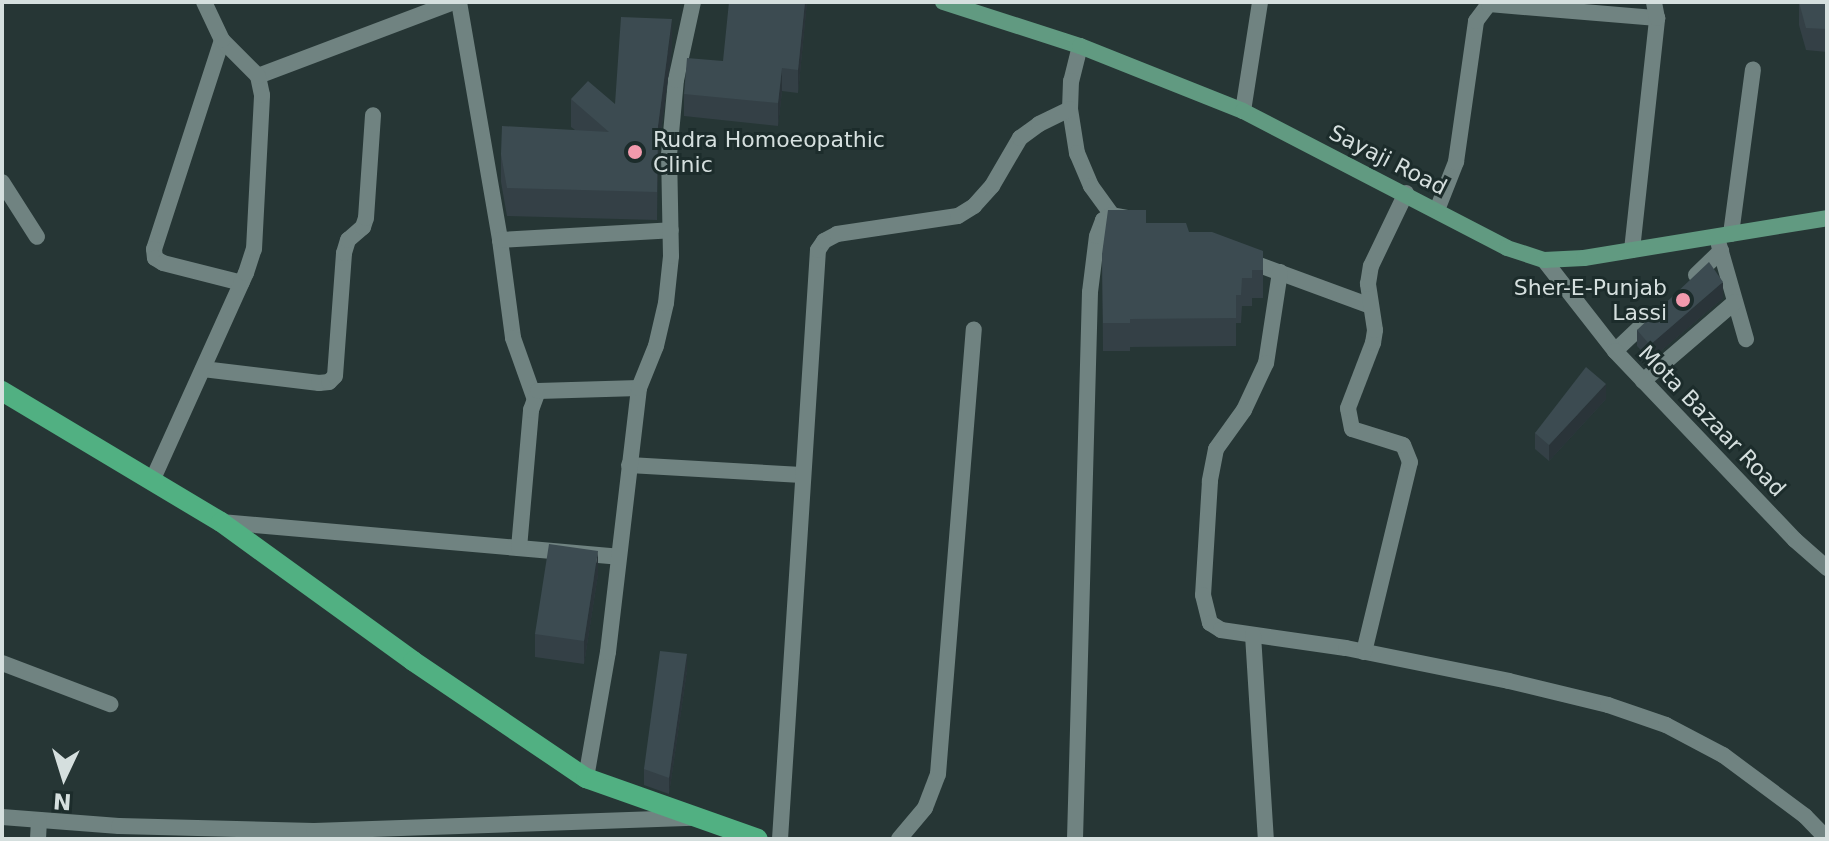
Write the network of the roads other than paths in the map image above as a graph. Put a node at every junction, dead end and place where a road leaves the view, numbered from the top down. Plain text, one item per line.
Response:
1 (204, 2) edge
2 (457, 2) edge
3 (693, 2) edge
4 (943, 2) edge
5 (1260, 2) edge
6 (1656, 10) edge
7 (222, 40) junction
8 (1080, 46) junction
9 (1753, 69) dead end
10 (258, 76) junction
11 (1070, 109) junction
12 (1243, 111) junction
13 (373, 115) dead end
14 (2, 182) edge
15 (1406, 193) junction
16 (1437, 210) junction
17 (1112, 215) junction
18 (1827, 218) edge
19 (1142, 223) edge
20 (671, 230) junction
21 (37, 237) dead end
22 (500, 240) junction
23 (1723, 240) junction
24 (1632, 250) junction
25 (1225, 252) edge
26 (1544, 260) junction
27 (1280, 272) junction
28 (242, 283) junction
29 (1735, 302) junction
30 (1371, 306) junction
31 (974, 329) dead end
32 (1746, 339) dead end
33 (1615, 351) junction
34 (203, 369) junction
35 (1643, 381) junction
36 (639, 388) junction
37 (2, 391) edge
38 (534, 397) junction
39 (629, 465) junction
40 (802, 475) junction
41 (152, 481) junction
42 (221, 522) junction
43 (519, 548) junction
44 (618, 557) junction
45 (1827, 568) edge
46 (1253, 635) junction
47 (1364, 652) junction
48 (2, 663) edge
49 (110, 704) dead end
50 (586, 778) junction
51 (2, 817) edge
52 (694, 818) junction
53 (39, 820) junction
54 (138, 833) edge
55 (751, 838) edge
56 (38, 839) edge
57 (780, 839) edge
58 (899, 839) edge
59 (1075, 839) edge
60 (1266, 839) edge
61 (1827, 839) edge

1 - 7 street
2 - 10 street
2 - 22 street
3 - 20 street
4 - 8 main road, Sayaji Road
5 - 12 street
6 - 16 street
6 - 24 street
7 - 10 street
7 - 28 street
8 - 11 street
8 - 12 main road, Sayaji Road
9 - 23 street
10 - 28 street
11 - 17 street
11 - 40 street
12 - 15 main road, Sayaji Road
13 - 34 street
14 - 21 street
15 - 16 main road, Sayaji Road
15 - 30 street
16 - 26 main road, Sayaji Road
17 - 19 street
17 - 59 street
18 - 23 main road, Sayaji Road
20 - 22 street
20 - 36 street
22 - 38 street
23 - 24 main road, Sayaji Road
23 - 29 street
23 - 33 street
24 - 26 main road, Sayaji Road
25 - 27 street
26 - 33 street, Mota Bazaar Road
27 - 30 street
27 - 46 street
28 - 34 street
29 - 32 street
29 - 35 street
30 - 47 street
31 - 58 street
33 - 35 street, Mota Bazaar Road
34 - 41 street
35 - 45 street, Mota Bazaar Road
36 - 38 street
36 - 39 street
37 - 41 main road
38 - 43 street
39 - 40 street
39 - 44 street
40 - 57 street
41 - 42 main road
42 - 43 street
42 - 50 main road
43 - 44 street
44 - 50 street
46 - 47 street
46 - 60 street
47 - 61 street
48 - 49 street
50 - 52 main road
51 - 53 street
52 - 54 street
52 - 55 main road
53 - 54 street
53 - 56 street

